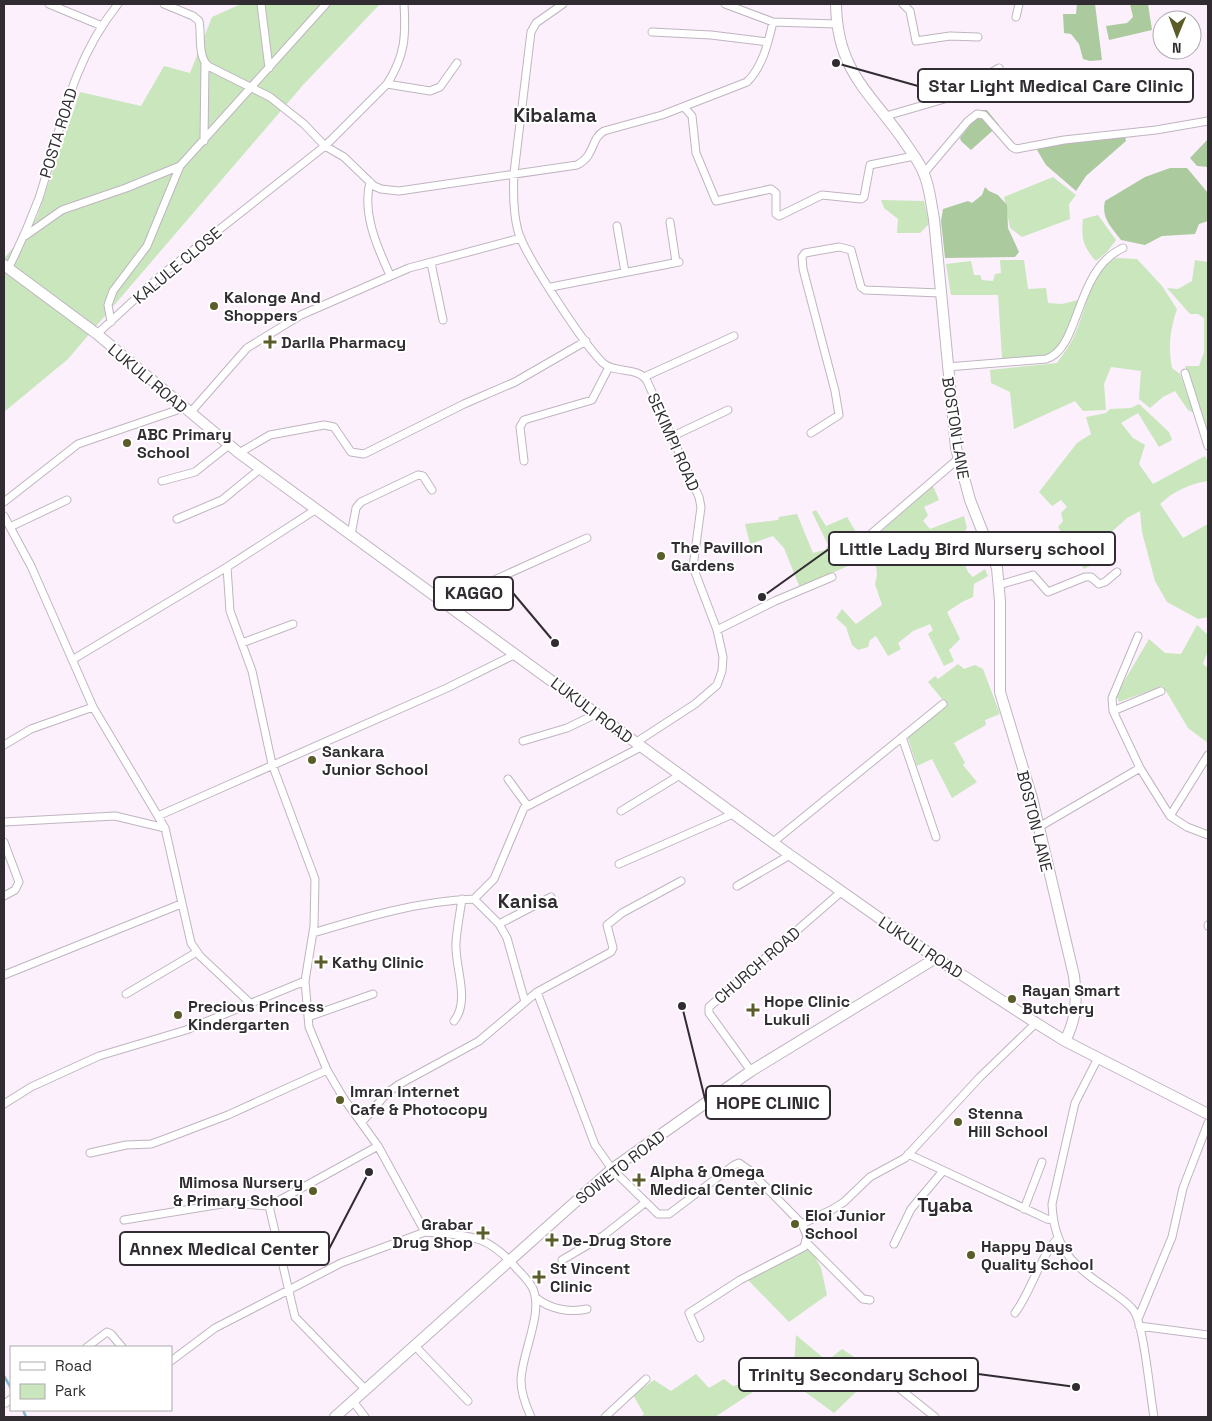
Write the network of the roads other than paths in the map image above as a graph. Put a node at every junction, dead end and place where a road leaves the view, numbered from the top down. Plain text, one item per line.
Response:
1 (49, 4) edge
2 (118, 4) edge
3 (164, 4) edge
4 (261, 4) edge
5 (326, 4) edge
6 (404, 4) edge
7 (563, 4) edge
8 (724, 4) edge
9 (836, 4) edge
10 (903, 4) edge
11 (1019, 4) edge
12 (1016, 17) dead end
13 (773, 22) junction
14 (836, 24) junction
15 (102, 26) junction
16 (652, 32) dead end
17 (978, 37) dead end
18 (768, 42) junction
19 (205, 63) junction
20 (457, 64) dead end
21 (269, 68) junction
22 (999, 68) dead end
23 (387, 84) junction
24 (252, 88) junction
25 (684, 107) junction
26 (886, 116) junction
27 (1208, 121) edge
28 (204, 141) junction
29 (325, 146) junction
30 (914, 156) junction
31 (180, 166) junction
32 (514, 173) junction
33 (924, 173) junction
34 (370, 182) junction
35 (670, 222) dead end
36 (617, 226) dead end
37 (24, 236) junction
38 (520, 238) junction
39 (1123, 248) dead end
40 (431, 263) junction
41 (6, 267) edge
42 (625, 272) junction
43 (390, 275) junction
44 (550, 287) junction
45 (940, 293) junction
46 (443, 320) dead end
47 (110, 322) junction
48 (97, 334) junction
49 (734, 336) dead end
50 (586, 341) junction
51 (609, 367) junction
52 (947, 367) junction
53 (1185, 373) dead end
54 (644, 376) junction
55 (728, 410) dead end
56 (187, 411) junction
57 (811, 432) dead end
58 (671, 437) junction
59 (229, 445) junction
60 (1208, 446) edge
61 (238, 453) junction
62 (958, 459) junction
63 (524, 461) dead end
64 (260, 469) junction
65 (162, 481) dead end
66 (432, 490) dead end
67 (67, 500) dead end
68 (4, 502) edge
69 (315, 510) junction
70 (4, 516) edge
71 (177, 519) dead end
72 (10, 527) junction
73 (351, 536) junction
74 (587, 538) dead end
75 (864, 540) dead end
76 (227, 567) junction
77 (1116, 572) dead end
78 (832, 577) dead end
79 (999, 585) junction
80 (458, 613) junction
81 (293, 624) dead end
82 (717, 630) junction
83 (1138, 636) dead end
84 (242, 643) junction
85 (516, 654) junction
86 (72, 660) junction
87 (1161, 691) dead end
88 (943, 704) dead end
89 (93, 708) junction
90 (1113, 711) junction
91 (596, 714) junction
92 (902, 737) junction
93 (523, 741) dead end
94 (4, 745) edge
95 (638, 745) junction
96 (1208, 754) edge
97 (272, 764) junction
98 (1140, 768) junction
99 (680, 775) junction
100 (508, 779) dead end
101 (527, 805) junction
102 (621, 811) dead end
103 (733, 814) junction
104 (158, 816) junction
105 (1170, 816) junction
106 (4, 822) edge
107 (1039, 827) junction
108 (165, 828) junction
109 (1208, 835) edge
110 (936, 837) dead end
111 (4, 842) edge
112 (772, 843) junction
113 (790, 856) junction
114 (619, 864) dead end
115 (681, 881) dead end
116 (737, 886) dead end
117 (841, 892) junction
118 (4, 896) edge
119 (551, 896) dead end
120 (462, 899) junction
121 (474, 899) junction
122 (181, 904) junction
123 (499, 924) junction
124 (312, 933) junction
125 (197, 952) junction
126 (936, 958) junction
127 (4, 975) edge
128 (305, 980) junction
129 (537, 992) junction
130 (126, 994) dead end
131 (373, 994) dead end
132 (249, 1002) junction
133 (525, 1002) junction
134 (308, 1017) junction
135 (454, 1021) dead end
136 (1036, 1023) junction
137 (1064, 1041) junction
138 (1098, 1058) junction
139 (327, 1070) junction
140 (751, 1071) junction
141 (4, 1104) edge
142 (1208, 1114) edge
143 (362, 1122) junction
144 (1208, 1123) edge
145 (378, 1146) junction
146 (90, 1153) dead end
147 (908, 1154) junction
148 (1042, 1162) dead end
149 (612, 1169) junction
150 (943, 1171) junction
151 (646, 1202) junction
152 (269, 1206) junction
153 (1024, 1209) junction
154 (124, 1220) dead end
155 (1053, 1220) junction
156 (802, 1224) junction
157 (425, 1232) junction
158 (1058, 1238) junction
159 (807, 1243) junction
160 (894, 1244) dead end
161 (510, 1260) junction
162 (562, 1260) dead end
163 (290, 1290) junction
164 (535, 1297) junction
165 (870, 1300) dead end
166 (587, 1309) dead end
167 (1015, 1313) dead end
168 (1138, 1322) junction
169 (1208, 1335) edge
170 (700, 1338) dead end
171 (414, 1345) junction
172 (89, 1346) edge
173 (121, 1346) edge
174 (172, 1360) edge
175 (646, 1379) dead end
176 (890, 1380) dead end
177 (365, 1389) junction
178 (352, 1400) junction
179 (468, 1401) dead end
180 (334, 1417) edge
181 (365, 1417) edge
182 (531, 1417) edge
183 (605, 1417) edge
184 (935, 1417) edge
185 (1154, 1417) edge

1 - 15 street
2 - 15 street, POSTA ROAD
3 - 19 street
4 - 21 street
5 - 21 street
6 - 23 street, KALULE CLOSE
7 - 32 street
8 - 13 street
9 - 14 street, BOSTON LANE
10 - 17 street
11 - 12 street
13 - 14 street
13 - 18 street
14 - 26 street, BOSTON LANE
15 - 37 street, POSTA ROAD
16 - 18 street
18 - 25 street
19 - 24 street
19 - 28 street
20 - 23 street
21 - 24 street
22 - 26 street
23 - 29 street, KALULE CLOSE
24 - 28 street
24 - 29 street
25 - 30 street
25 - 32 street
26 - 30 street, BOSTON LANE
27 - 33 street
28 - 31 street
29 - 34 street
29 - 47 street, KALULE CLOSE
30 - 33 street, BOSTON LANE
31 - 37 street
31 - 47 street
32 - 34 street
32 - 38 street
33 - 45 street, BOSTON LANE
34 - 43 street
35 - 42 street
36 - 42 street
37 - 41 street, POSTA ROAD
38 - 40 street
38 - 44 street
39 - 52 street
40 - 43 street
40 - 46 street
41 - 48 street, LUKULI ROAD
42 - 44 street
43 - 56 street
44 - 50 street
45 - 52 street, BOSTON LANE
45 - 57 street
47 - 48 street, KALULE CLOSE
48 - 56 street, LUKULI ROAD
49 - 54 street
50 - 51 street
50 - 61 street
51 - 54 street, SEKIMPI ROAD
51 - 63 street
52 - 62 street, BOSTON LANE
53 - 60 street
54 - 58 street, SEKIMPI ROAD
55 - 58 street
56 - 59 street, LUKULI ROAD
56 - 68 street
58 - 82 street, SEKIMPI ROAD
59 - 61 street, LUKULI ROAD
59 - 65 street
61 - 64 street, LUKULI ROAD
62 - 75 street
62 - 79 street, BOSTON LANE
64 - 69 street, LUKULI ROAD
64 - 71 street
66 - 73 street
67 - 72 street
69 - 73 street, LUKULI ROAD
69 - 76 street
70 - 72 street
72 - 86 street
73 - 80 street, LUKULI ROAD
74 - 80 street
76 - 84 street
76 - 86 street
77 - 79 street
78 - 82 street
79 - 107 street, BOSTON LANE
80 - 85 street, LUKULI ROAD
81 - 84 street
82 - 95 street, SEKIMPI ROAD
83 - 90 street
84 - 97 street
85 - 91 street, LUKULI ROAD
85 - 97 street
86 - 89 street
87 - 90 street
88 - 92 street
89 - 94 street
89 - 104 street
90 - 98 street
91 - 93 street
91 - 95 street, LUKULI ROAD
92 - 110 street
92 - 112 street
95 - 99 street, LUKULI ROAD
95 - 101 street, SEKIMPI ROAD
96 - 105 street
97 - 104 street
97 - 124 street
98 - 105 street
98 - 107 street
99 - 102 street
99 - 103 street, LUKULI ROAD
100 - 101 street
101 - 121 street
103 - 112 street, LUKULI ROAD
103 - 114 street
104 - 108 street
105 - 109 street
106 - 108 street
107 - 137 street, BOSTON LANE
108 - 122 street
111 - 118 street
112 - 113 street, LUKULI ROAD
113 - 116 street
113 - 117 street, LUKULI ROAD
115 - 129 street
117 - 126 street, LUKULI ROAD
117 - 140 street, CHURCH ROAD
119 - 123 street
120 - 121 street
120 - 124 street
120 - 135 street
121 - 123 street
122 - 125 street
122 - 127 street
123 - 133 street
124 - 128 street
125 - 130 street
125 - 132 street
126 - 136 street, LUKULI ROAD
126 - 140 street, SOWETO ROAD
128 - 132 street
128 - 134 street
129 - 133 street
129 - 149 street
131 - 134 street
132 - 141 street
133 - 143 street
134 - 139 street
136 - 137 street, LUKULI ROAD
136 - 147 street
137 - 138 street, LUKULI ROAD
138 - 142 street, LUKULI ROAD
138 - 155 street
139 - 143 street
139 - 146 street
140 - 149 street, SOWETO ROAD
143 - 145 street
144 - 168 street
145 - 152 street
145 - 157 street
147 - 150 street
147 - 156 street
148 - 153 street
149 - 151 street
149 - 161 street, SOWETO ROAD
150 - 153 street
150 - 160 street
151 - 156 street
151 - 162 street
152 - 154 street
152 - 163 street
153 - 155 street
155 - 158 street
156 - 159 street
157 - 161 street
157 - 163 street
158 - 167 street
158 - 168 street
159 - 165 street
159 - 170 street
161 - 164 street
161 - 171 street, SOWETO ROAD
163 - 174 street
163 - 177 street
164 - 166 street
164 - 182 street
168 - 169 street
168 - 185 street
171 - 177 street, SOWETO ROAD
171 - 179 street
172 - 173 street
175 - 183 street
176 - 184 street
177 - 178 street, SOWETO ROAD
178 - 180 street, SOWETO ROAD
178 - 181 street

